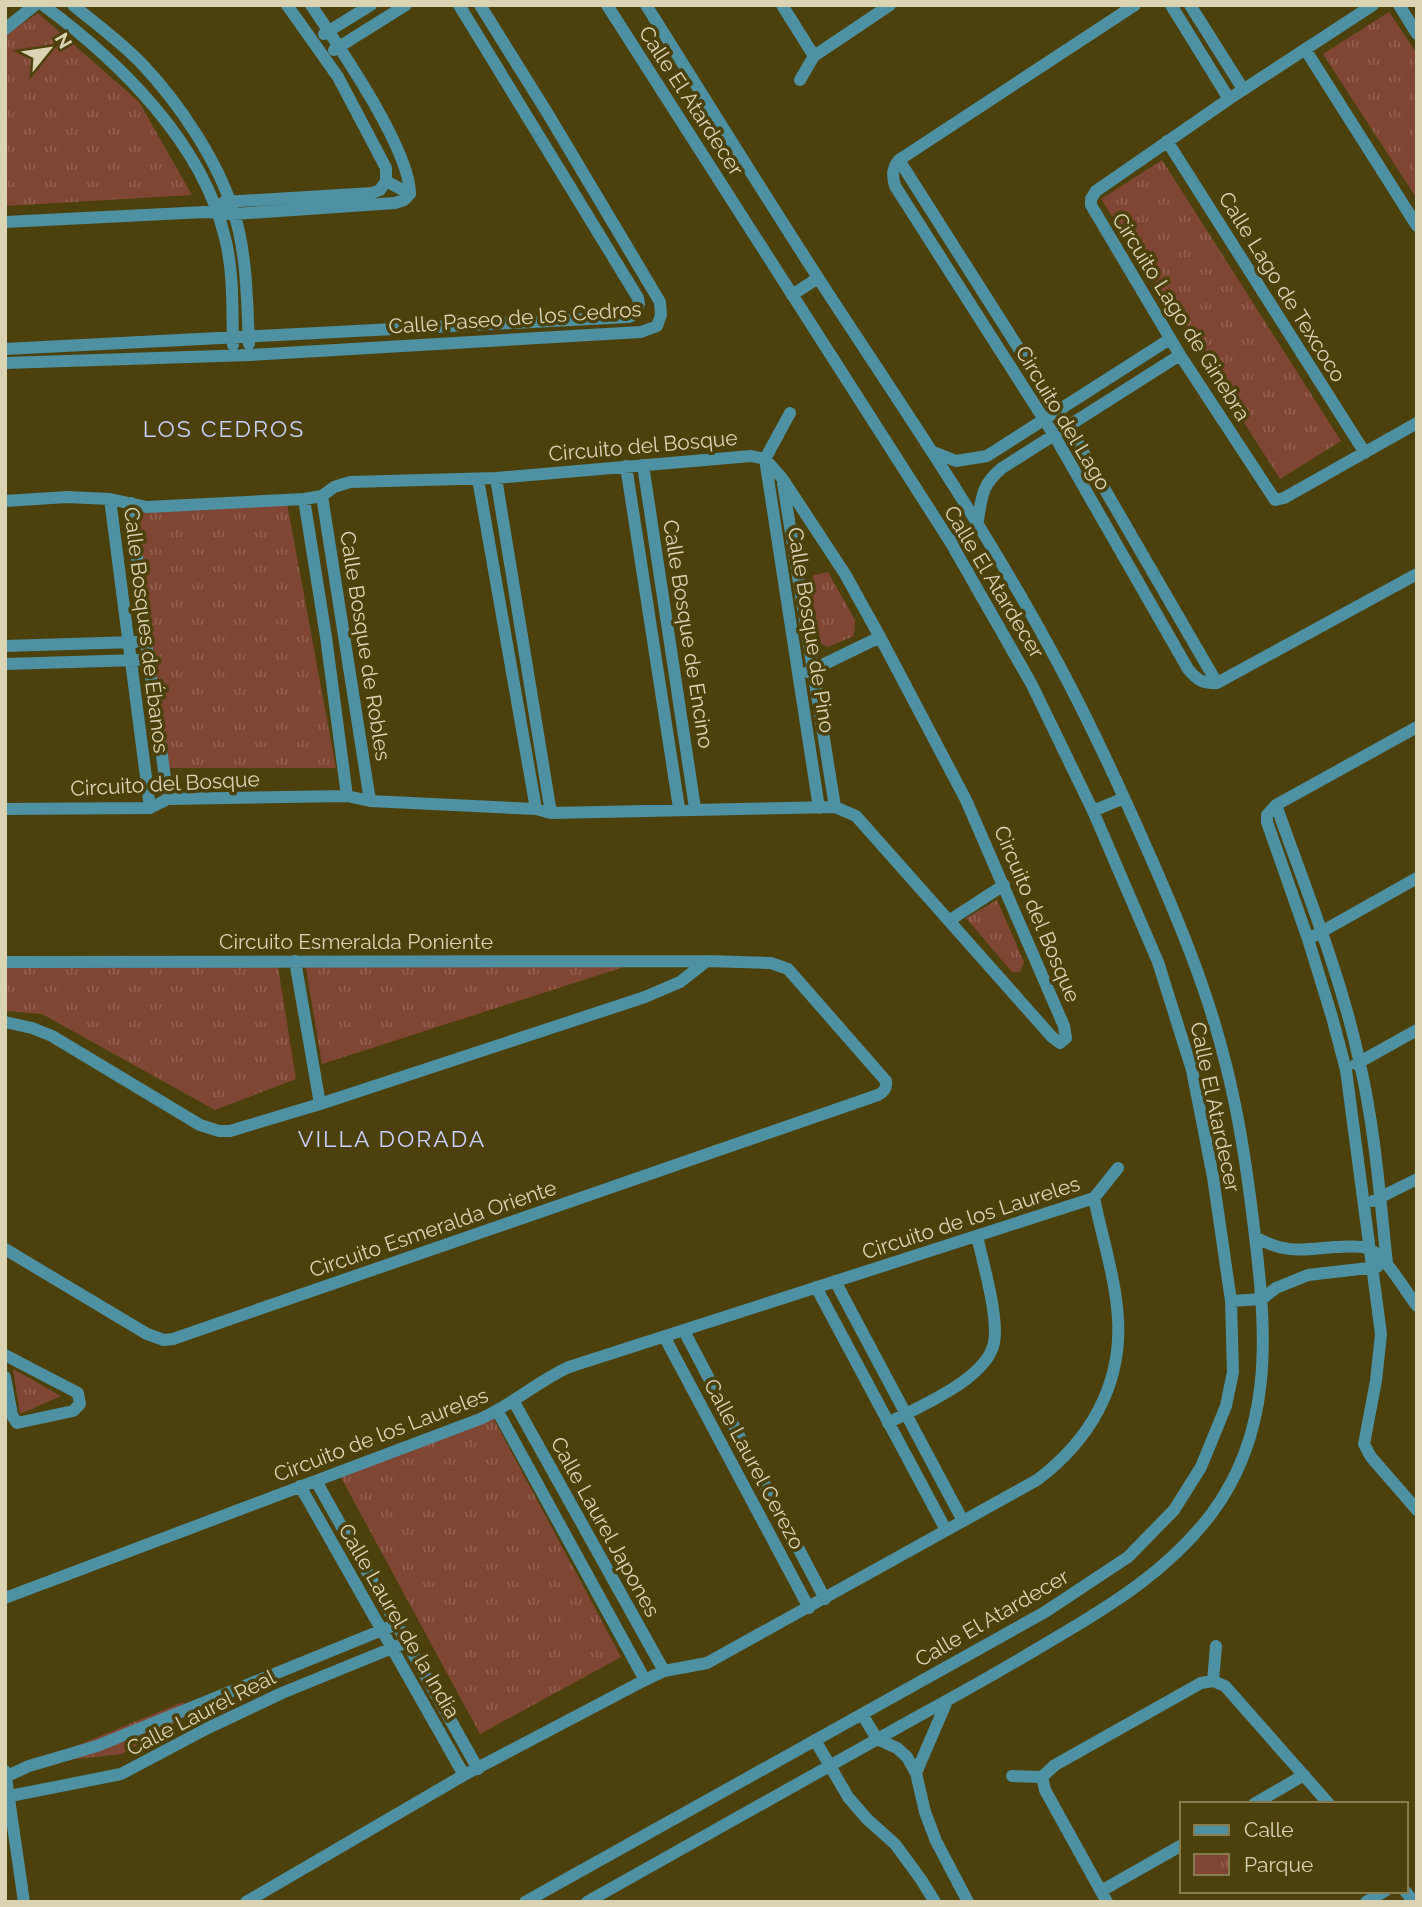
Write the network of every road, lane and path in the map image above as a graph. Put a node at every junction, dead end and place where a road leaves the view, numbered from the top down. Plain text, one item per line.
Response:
1 (35, 5) edge
2 (73, 5) edge
3 (287, 5) edge
4 (311, 5) edge
5 (372, 5) edge
6 (406, 5) edge
7 (459, 5) edge
8 (480, 5) edge
9 (607, 5) edge
10 (646, 5) edge
11 (782, 5) edge
12 (890, 5) edge
13 (1135, 5) edge
14 (1171, 5) edge
15 (1190, 5) edge
16 (1373, 5) edge
17 (1399, 5) edge
18 (53, 8) edge
19 (5, 29) edge
20 (329, 32) junction
21 (1417, 34) edge
22 (314, 40) junction
23 (340, 47) junction
24 (1305, 50) junction
25 (129, 52) junction
26 (325, 56) junction
27 (814, 56) junction
28 (117, 67) junction
29 (800, 80) dead end
30 (1244, 89) junction
31 (1229, 99) junction
32 (548, 114) junction
33 (185, 118) junction
34 (531, 122) junction
35 (170, 127) junction
36 (1167, 141) junction
37 (900, 160) junction
38 (387, 181) junction
39 (410, 194) junction
40 (232, 208) junction
41 (212, 210) junction
42 (5, 222) edge
43 (1417, 226) edge
44 (818, 278) junction
45 (792, 295) junction
46 (638, 310) junction
47 (659, 321) junction
48 (444, 326) junction
49 (249, 337) junction
50 (233, 338) junction
51 (1170, 339) junction
52 (445, 343) junction
53 (5, 349) edge
54 (250, 355) junction
55 (1180, 355) junction
56 (233, 356) junction
57 (5, 363) edge
58 (1058, 410) junction
59 (790, 413) dead end
60 (1044, 419) junction
61 (1417, 423) edge
62 (1068, 426) junction
63 (1054, 435) junction
64 (931, 451) junction
65 (1364, 453) junction
66 (765, 459) junction
67 (643, 465) junction
68 (626, 466) junction
69 (496, 478) junction
70 (782, 478) junction
71 (478, 479) junction
72 (322, 496) junction
73 (110, 499) junction
74 (304, 499) junction
75 (5, 501) edge
76 (131, 503) junction
77 (977, 526) junction
78 (951, 543) junction
79 (1417, 574) edge
80 (668, 631) junction
81 (652, 634) junction
82 (344, 636) junction
83 (326, 637) junction
84 (880, 637) junction
85 (523, 639) junction
86 (506, 641) junction
87 (128, 642) junction
88 (146, 642) junction
89 (5, 646) edge
90 (149, 660) junction
91 (130, 661) junction
92 (5, 664) edge
93 (813, 669) junction
94 (798, 677) junction
95 (1217, 683) junction
96 (1417, 727) edge
97 (347, 796) junction
98 (1124, 798) junction
99 (168, 799) junction
100 (370, 801) junction
101 (1276, 805) junction
102 (835, 807) junction
103 (150, 808) junction
104 (679, 808) junction
105 (695, 808) junction
106 (818, 808) junction
107 (5, 809) edge
108 (536, 809) junction
109 (1093, 811) junction
110 (551, 813) junction
111 (1417, 878) edge
112 (1004, 885) junction
113 (950, 920) junction
114 (1321, 932) junction
115 (1308, 939) junction
116 (296, 961) junction
117 (707, 961) junction
118 (5, 962) edge
119 (5, 1022) edge
120 (1417, 1030) edge
121 (1360, 1062) junction
122 (1346, 1070) junction
123 (886, 1089) joint
124 (320, 1104) junction
125 (1118, 1168) dead end
126 (1417, 1178) edge
127 (1380, 1197) junction
128 (1094, 1198) junction
129 (1364, 1206) junction
130 (977, 1236) junction
131 (1255, 1237) junction
132 (1368, 1248) junction
133 (5, 1250) edge
134 (1387, 1264) junction
135 (1371, 1269) junction
136 (835, 1281) junction
137 (816, 1287) junction
138 (1262, 1299) junction
139 (1231, 1301) junction
140 (1417, 1306) edge
141 (684, 1331) junction
142 (665, 1338) junction
143 (5, 1355) edge
144 (5, 1377) edge
145 (514, 1402) junction
146 (498, 1412) junction
147 (905, 1413) junction
148 (888, 1423) junction
149 (753, 1462) junction
150 (736, 1472) junction
151 (316, 1481) junction
152 (300, 1486) junction
153 (1417, 1510) edge
154 (962, 1521) junction
155 (946, 1530) junction
156 (588, 1536) junction
157 (570, 1544) junction
158 (5, 1598) edge
159 (825, 1599) junction
160 (809, 1608) junction
161 (397, 1624) junction
162 (383, 1630) junction
163 (407, 1642) junction
164 (1216, 1646) dead end
165 (393, 1648) junction
166 (664, 1671) junction
167 (645, 1680) junction
168 (1213, 1681) junction
169 (947, 1700) junction
170 (197, 1705) junction
171 (862, 1714) junction
172 (208, 1728) junction
173 (877, 1739) junction
174 (815, 1740) junction
175 (830, 1766) junction
176 (478, 1769) junction
177 (916, 1773) junction
178 (6, 1775) edge
179 (464, 1775) junction
180 (1304, 1775) junction
181 (1012, 1776) dead end
182 (1042, 1777) junction
183 (7, 1797) edge
184 (1257, 1802) edge
185 (1327, 1802) edge
186 (1180, 1846) edge
187 (1382, 1893) edge
188 (1104, 1897) edge
189 (24, 1902) edge
190 (246, 1902) edge
191 (525, 1902) edge
192 (587, 1902) edge
193 (934, 1902) edge
194 (968, 1902) edge
195 (1366, 1902) edge

1 - 19 street
2 - 25 street
3 - 22 street
4 - 20 street
5 - 20 street
6 - 23 street
7 - 34 street, Calle Paseo de los Cedros
8 - 32 street, Calle Paseo de los Cedros
9 - 45 street, Calle El Atardecer
10 - 44 street, Calle El Atardecer
11 - 27 street
12 - 27 street
13 - 37 street
14 - 31 street
15 - 30 street
16 - 24 street, Circuito Lago de Ginebra
17 - 21 street
18 - 28 street
20 - 22 street
20 - 23 street
22 - 26 street
23 - 26 street
23 - 39 street
24 - 30 street, Circuito Lago de Ginebra
24 - 43 street
25 - 28 street
25 - 33 street
26 - 38 street
27 - 29 street
28 - 35 street
30 - 31 street, Circuito Lago de Ginebra
31 - 36 street, Circuito Lago de Ginebra
32 - 34 street
32 - 47 street, Calle Paseo de los Cedros
33 - 35 street
33 - 40 street
34 - 46 street, Calle Paseo de los Cedros
35 - 41 street
36 - 51 street, Circuito Lago de Ginebra
36 - 65 street, Calle Lago de Texcoco
37 - 58 street, Circuito del Lago
37 - 60 street, Circuito del Lago
38 - 39 street
38 - 40 street
39 - 40 street
40 - 41 street
40 - 49 street
41 - 42 street
41 - 50 street
44 - 45 street
44 - 64 street, Calle El Atardecer
45 - 78 street, Calle El Atardecer
46 - 47 street
46 - 48 street, Calle Paseo de los Cedros
47 - 52 street, Calle Paseo de los Cedros
48 - 49 street, Calle Paseo de los Cedros
48 - 52 street
49 - 50 street, Calle Paseo de los Cedros
49 - 54 street
50 - 53 street, Calle Paseo de los Cedros
50 - 56 street
51 - 55 street, Circuito Lago de Ginebra
51 - 58 street
52 - 54 street, Calle Paseo de los Cedros
54 - 56 street, Calle Paseo de los Cedros
55 - 62 street
55 - 65 street, Circuito Lago de Ginebra
56 - 57 street, Calle Paseo de los Cedros
58 - 60 street
58 - 62 street, Circuito del Lago
59 - 66 street
60 - 63 street, Circuito del Lago
60 - 64 street
61 - 65 street, Circuito Lago de Ginebra
62 - 63 street
62 - 95 street, Circuito del Lago
63 - 77 street
63 - 95 street, Circuito del Lago
64 - 77 street, Calle El Atardecer
66 - 67 street, Circuito del Bosque
66 - 70 street, Circuito del Bosque
66 - 94 street, Calle Bosque de Pino
67 - 68 street, Circuito del Bosque
67 - 80 street, Calle Bosque de Encino
68 - 69 street, Circuito del Bosque
68 - 81 street, Calle Bosque de Encino
69 - 71 street, Circuito del Bosque
69 - 85 street
70 - 84 street, Circuito del Bosque
70 - 93 street, Calle Bosque de Pino
71 - 72 street, Circuito del Bosque
71 - 86 street
72 - 74 street, Circuito del Bosque
72 - 82 street, Calle Bosque de Robles
73 - 75 street, Circuito del Bosque
73 - 76 street, Circuito del Bosque
73 - 87 street, Calle Bosques de Ébanos
74 - 76 street, Circuito del Bosque
74 - 83 street, Calle Bosque de Robles
76 - 88 street, Calle Bosques de Ébanos
77 - 78 street
77 - 98 street, Calle El Atardecer
78 - 109 street, Calle El Atardecer
79 - 95 street
80 - 81 street
80 - 105 street, Calle Bosque de Encino
81 - 104 street, Calle Bosque de Encino
82 - 83 street
82 - 100 street, Calle Bosque de Robles
83 - 97 street, Calle Bosque de Robles
84 - 93 street
84 - 112 street, Circuito del Bosque
85 - 86 street
85 - 110 street
86 - 108 street
87 - 88 street
87 - 89 street
87 - 91 street, Calle Bosques de Ébanos
88 - 90 street, Calle Bosques de Ébanos
90 - 91 street
90 - 99 street, Calle Bosques de Ébanos
91 - 92 street
91 - 103 street, Calle Bosques de Ébanos
93 - 94 street
93 - 102 street, Calle Bosque de Pino
94 - 106 street, Calle Bosque de Pino
96 - 101 street
97 - 99 street, Circuito del Bosque
97 - 100 street, Circuito del Bosque
98 - 109 street
98 - 131 street, Calle El Atardecer
99 - 103 street, Circuito del Bosque
100 - 108 street, Circuito del Bosque
101 - 114 street
101 - 115 street
102 - 106 street, Circuito del Bosque
102 - 113 street, Circuito del Bosque
103 - 107 street, Circuito del Bosque
104 - 105 street, Circuito del Bosque
104 - 110 street, Circuito del Bosque
105 - 106 street, Circuito del Bosque
108 - 110 street, Circuito del Bosque
109 - 139 street, Calle El Atardecer
111 - 114 street
112 - 113 street
112 - 113 street, Circuito del Bosque
114 - 115 street
114 - 121 street
115 - 122 street
116 - 117 street, Circuito Esmeralda Poniente
116 - 118 street, Circuito Esmeralda Poniente
116 - 124 street
117 - 123 street, Circuito Esmeralda Poniente
117 - 124 street
119 - 124 street
120 - 121 street
121 - 122 street
121 - 127 street
122 - 129 street
123 - 133 street, Circuito Esmeralda Oriente
125 - 128 street
126 - 127 street
127 - 129 street
127 - 134 street
128 - 130 street, Circuito de los Laureles
128 - 154 street, Circuito de los Laureles
129 - 132 street
130 - 136 street, Circuito de los Laureles
130 - 147 street
131 - 132 street
131 - 138 street, Calle El Atardecer
132 - 134 street
132 - 135 street
134 - 135 street
134 - 140 street
135 - 138 street
135 - 153 street
136 - 137 street, Circuito de los Laureles
136 - 147 street
137 - 141 street, Circuito de los Laureles
137 - 148 street
138 - 139 street
138 - 169 street, Calle El Atardecer
139 - 171 street, Calle El Atardecer
141 - 142 street, Circuito de los Laureles
141 - 149 street, Calle Laurel Cerezo
142 - 145 street, Circuito de los Laureles
142 - 150 street, Calle Laurel Cerezo
143 - 144 street
145 - 146 street, Circuito de los Laureles
145 - 156 street, Calle Laurel Japones
146 - 151 street, Circuito de los Laureles
146 - 157 street, Calle Laurel Japones
147 - 148 street
147 - 154 street
148 - 155 street
149 - 150 street
149 - 159 street, Calle Laurel Cerezo
150 - 160 street, Calle Laurel Cerezo
151 - 152 street, Circuito de los Laureles
151 - 161 street, Calle Laurel de la India
152 - 158 street, Circuito de los Laureles
152 - 162 street, Calle Laurel de la India
154 - 155 street, Circuito de los Laureles
155 - 159 street, Circuito de los Laureles
156 - 157 street
156 - 166 street, Calle Laurel Japones
157 - 167 street, Calle Laurel Japones
159 - 160 street, Circuito de los Laureles
160 - 166 street, Circuito de los Laureles
161 - 162 street, Calle Laurel Real
161 - 163 street, Calle Laurel de la India
162 - 165 street, Calle Laurel de la India
162 - 170 street, Calle Laurel Real
163 - 165 street, Calle Laurel Real
163 - 176 street, Calle Laurel de la India
164 - 168 street
165 - 172 street, Calle Laurel Real
165 - 179 street, Calle Laurel de la India
166 - 167 street, Circuito de los Laureles
167 - 176 street, Circuito de los Laureles
168 - 180 street
168 - 182 street
169 - 173 street, Calle El Atardecer
169 - 177 street
170 - 172 street
170 - 178 street, Calle Laurel Real
171 - 173 street
171 - 174 street, Calle El Atardecer
172 - 183 street, Calle Laurel Real
173 - 175 street, Calle El Atardecer
173 - 177 street
174 - 175 street
174 - 191 street, Calle El Atardecer
175 - 192 street, Calle El Atardecer
175 - 193 street
176 - 179 street, Circuito de los Laureles
177 - 194 street
178 - 183 street
179 - 190 street, Circuito de los Laureles
180 - 184 street
180 - 185 street
181 - 182 street
182 - 188 street
183 - 189 street
186 - 188 street
187 - 195 street

